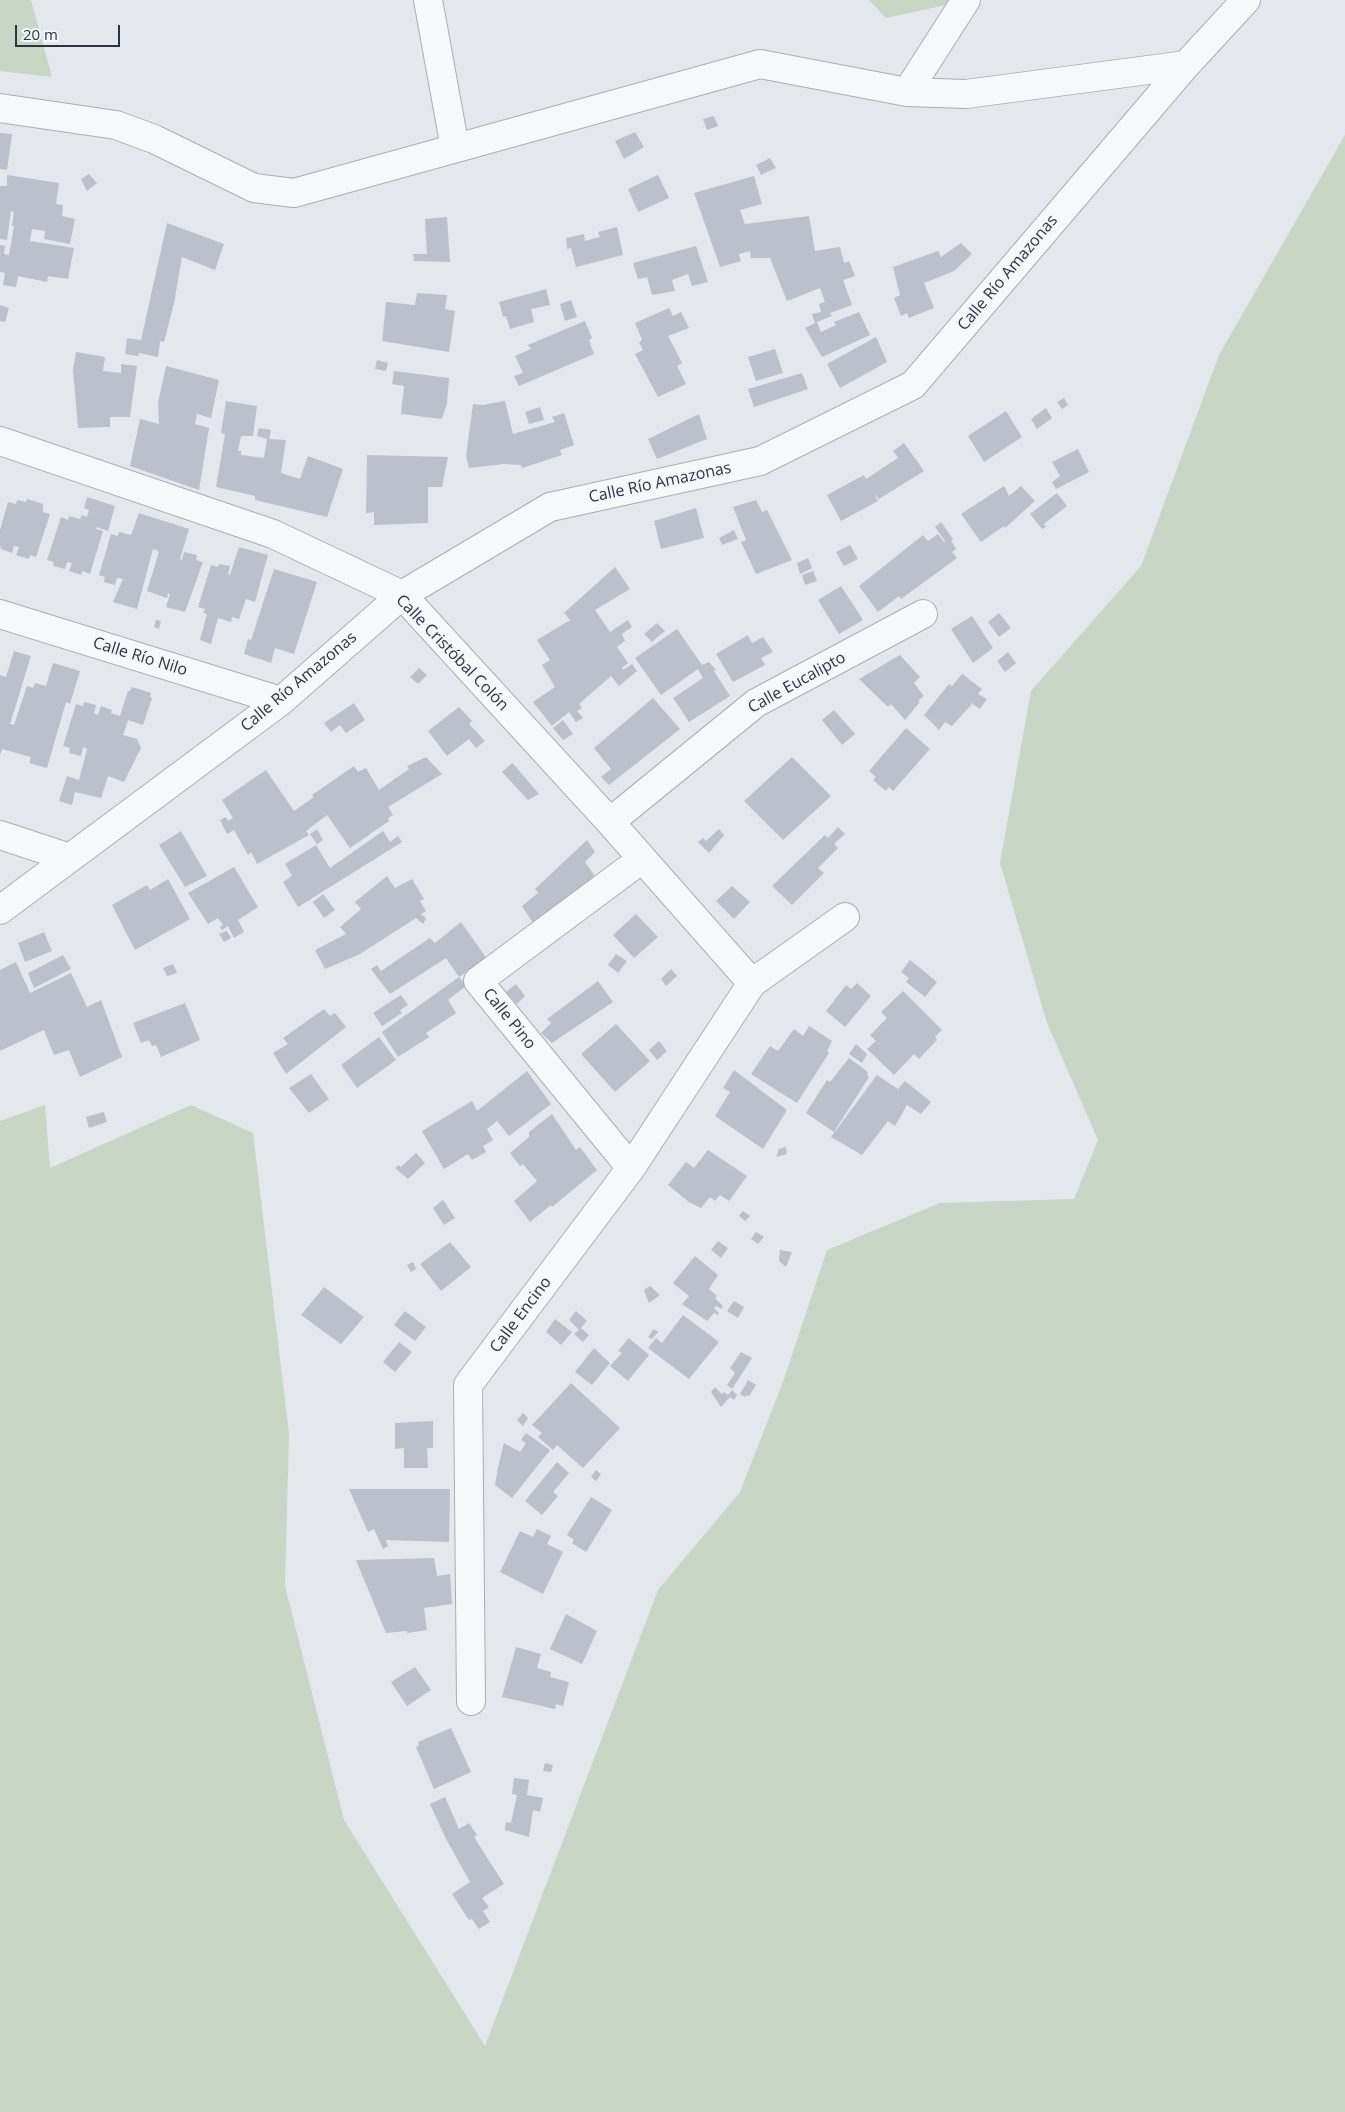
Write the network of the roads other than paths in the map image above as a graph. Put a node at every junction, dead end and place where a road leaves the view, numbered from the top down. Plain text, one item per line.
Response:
1 (428, 0) edge
2 (966, 0) edge
3 (1246, 0) edge
4 (1186, 65) junction
5 (907, 92) junction
6 (0, 108) edge
7 (456, 148) junction
8 (0, 441) edge
9 (402, 595) junction
10 (0, 614) edge
11 (923, 614) dead end
12 (281, 701) junction
13 (610, 822) junction
14 (0, 835) edge
15 (70, 858) junction
16 (642, 859) junction
17 (0, 910) edge
18 (845, 917) dead end
19 (752, 984) junction
20 (631, 1168) junction
21 (471, 1701) dead end

1 - 7 street
2 - 5 street
3 - 4 street, Calle Río Amazonas
4 - 5 street
4 - 9 street, Calle Río Amazonas
5 - 7 street
6 - 7 street
8 - 9 street, Calle Cristóbal Colón
9 - 12 street, Calle Río Amazonas
9 - 13 street, Calle Cristóbal Colón
10 - 12 street, Calle Río Nilo
11 - 13 street, Calle Eucalipto
12 - 15 street, Calle Río Amazonas
13 - 16 street, Calle Cristóbal Colón
14 - 15 street
15 - 17 street, Calle Río Amazonas
16 - 19 street, Calle Cristóbal Colón
16 - 20 street, Calle Pino
18 - 19 street
19 - 20 street, Calle Encino
20 - 21 street, Calle Encino

